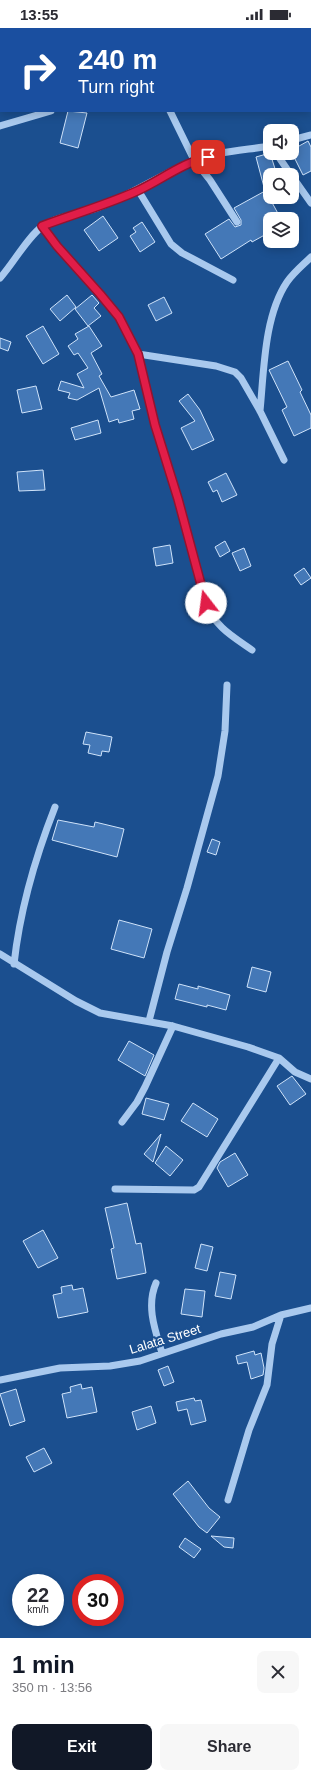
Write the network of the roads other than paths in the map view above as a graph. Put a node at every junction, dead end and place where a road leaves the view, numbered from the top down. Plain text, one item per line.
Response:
1 (49, 112) edge
2 (170, 112) edge
3 (0, 126) edge
4 (311, 135) edge
5 (299, 138) edge
6 (263, 147) edge
7 (194, 160) junction
8 (299, 185) edge
9 (138, 190) junction
10 (311, 203) edge
11 (237, 222) dead end
12 (42, 226) junction
13 (311, 257) edge
14 (0, 278) edge
15 (233, 280) dead end
16 (138, 354) junction
17 (260, 412) junction
18 (284, 460) dead end
19 (252, 650) dead end
20 (227, 685) dead end
21 (55, 807) dead end
22 (0, 954) edge
23 (14, 964) junction
24 (149, 1021) junction
25 (172, 1026) junction
26 (279, 1058) junction
27 (311, 1079) edge
28 (122, 1122) dead end
29 (115, 1189) dead end
30 (156, 1283) dead end
31 (311, 1308) edge
32 (281, 1315) junction
33 (162, 1354) junction
34 (0, 1380) edge
35 (228, 1500) dead end

1 - 3 street
2 - 7 street
4 - 5 street
6 - 7 street
7 - 9 street
7 - 11 street
8 - 10 street
9 - 12 street
9 - 15 street
12 - 14 street
12 - 16 street
13 - 17 street
16 - 17 street
16 - 19 street
17 - 18 street
20 - 24 street
21 - 23 street
22 - 23 street
23 - 24 street
24 - 25 street
25 - 26 street
25 - 28 street
26 - 27 street
26 - 29 street
30 - 33 street
31 - 32 street, Lalata Street
32 - 33 street, Lalata Street
32 - 35 street
33 - 34 street, Lalata Street

